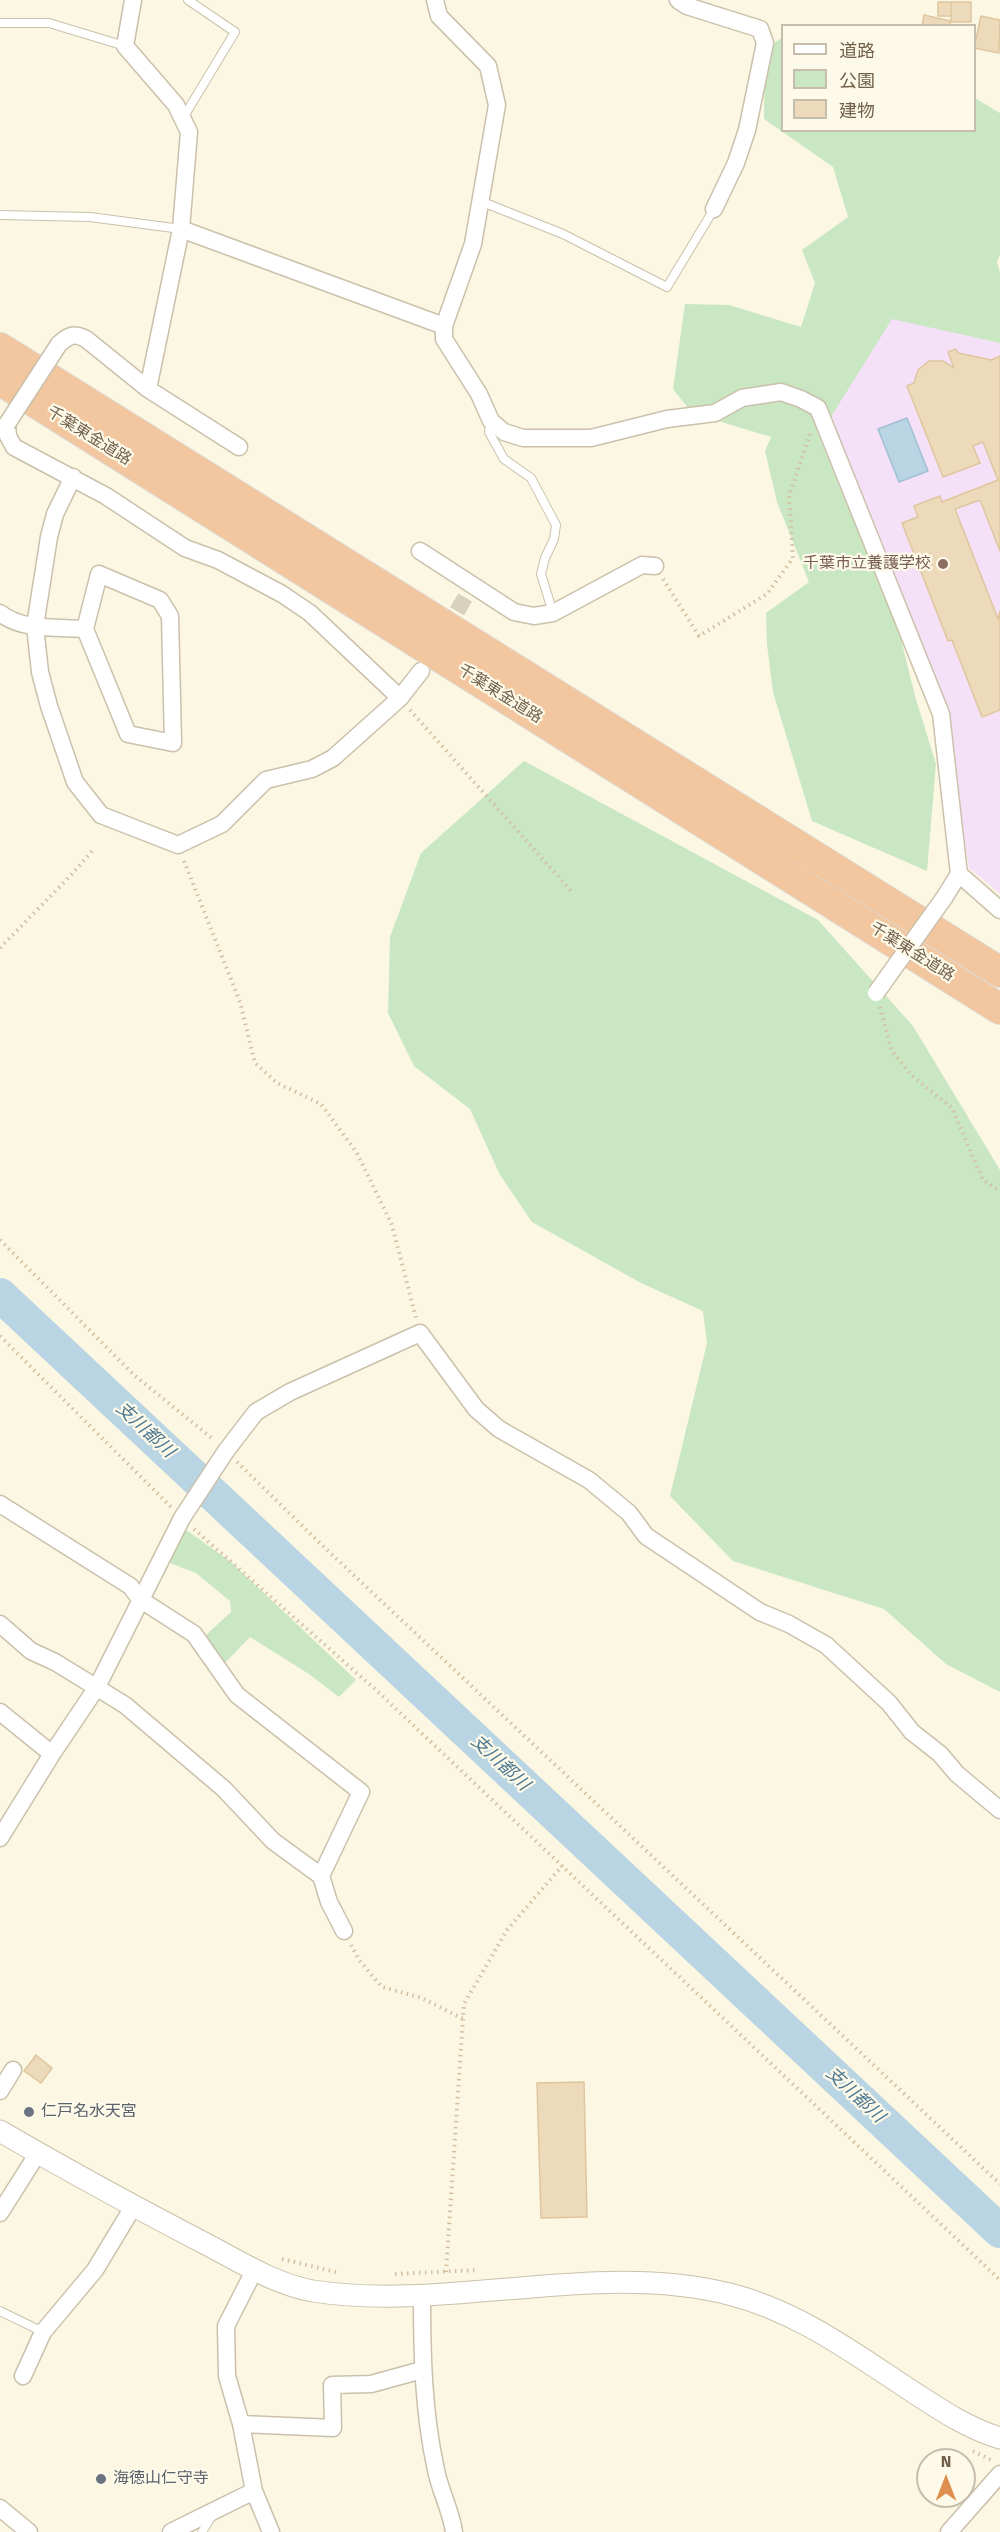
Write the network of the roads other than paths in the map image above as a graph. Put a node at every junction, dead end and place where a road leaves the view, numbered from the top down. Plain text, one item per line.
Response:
1 (134, 0) edge
2 (188, 0) edge
3 (435, 0) edge
4 (678, 0) edge
5 (0, 23) edge
6 (125, 46) junction
7 (183, 118) junction
8 (480, 201) junction
9 (714, 209) joint
10 (0, 215) edge
11 (181, 229) junction
12 (444, 326) junction
13 (0, 348) edge
14 (0, 380) edge
15 (148, 389) junction
16 (491, 421) junction
17 (239, 447) dead end
18 (73, 477) junction
19 (420, 551) dead end
20 (655, 566) road end
21 (0, 613) edge
22 (553, 613) junction
23 (35, 626) junction
24 (85, 629) junction
25 (421, 671) dead end
26 (400, 699) junction
27 (959, 874) junction
28 (1000, 910) edge
29 (1000, 972) edge
30 (876, 993) road end
31 (1000, 1009) edge
32 (0, 1504) edge
33 (141, 1600) junction
34 (0, 1624) edge
35 (97, 1687) junction
36 (0, 1712) edge
37 (52, 1754) junction
38 (1000, 1810) edge
39 (0, 1838) edge
40 (321, 1876) junction
41 (344, 1931) road end
42 (13, 2070) dead end
43 (0, 2091) edge
44 (0, 2131) edge
45 (38, 2153) junction
46 (133, 2207) junction
47 (0, 2213) edge
48 (255, 2269) junction
49 (422, 2294) junction
50 (0, 2311) edge
51 (43, 2331) junction
52 (422, 2370) junction
53 (23, 2376) dead end
54 (241, 2424) junction
55 (1000, 2438) edge
56 (1000, 2474) edge
57 (254, 2491) junction
58 (0, 2508) edge
59 (215, 2511) junction
60 (29, 2532) edge
61 (171, 2532) edge
62 (202, 2532) edge
63 (271, 2532) edge
64 (454, 2532) edge
65 (949, 2532) edge

1 - 6 street
2 - 7 lane
3 - 8 street
4 - 9 street
5 - 6 lane
6 - 7 street
7 - 11 street
8 - 9 lane
8 - 12 street
10 - 11 lane
11 - 12 street
11 - 15 street
12 - 16 street
13 - 29 highway, 千葉東金道路
14 - 31 highway, 千葉東金道路
15 - 17 street
15 - 18 street, bridge
16 - 22 lane
16 - 27 street
18 - 23 street
18 - 26 street
19 - 22 street
20 - 22 street
21 - 23 street
23 - 24 street
23 - 26 street
24 - 24 street
25 - 26 street
27 - 28 street
27 - 30 street, bridge
32 - 33 street
33 - 35 street
33 - 38 street
33 - 40 street
34 - 35 street
35 - 37 street
35 - 40 street
36 - 37 street
37 - 39 street
40 - 41 street
42 - 43 street
44 - 45 street
45 - 46 street
45 - 47 street
46 - 48 street
46 - 51 street
48 - 49 street
48 - 54 street
49 - 52 street
49 - 55 street
50 - 51 lane
51 - 53 street
52 - 54 street
52 - 64 street
54 - 57 street
56 - 65 street
57 - 59 street
57 - 63 street
58 - 60 street
59 - 61 street
59 - 62 lane

